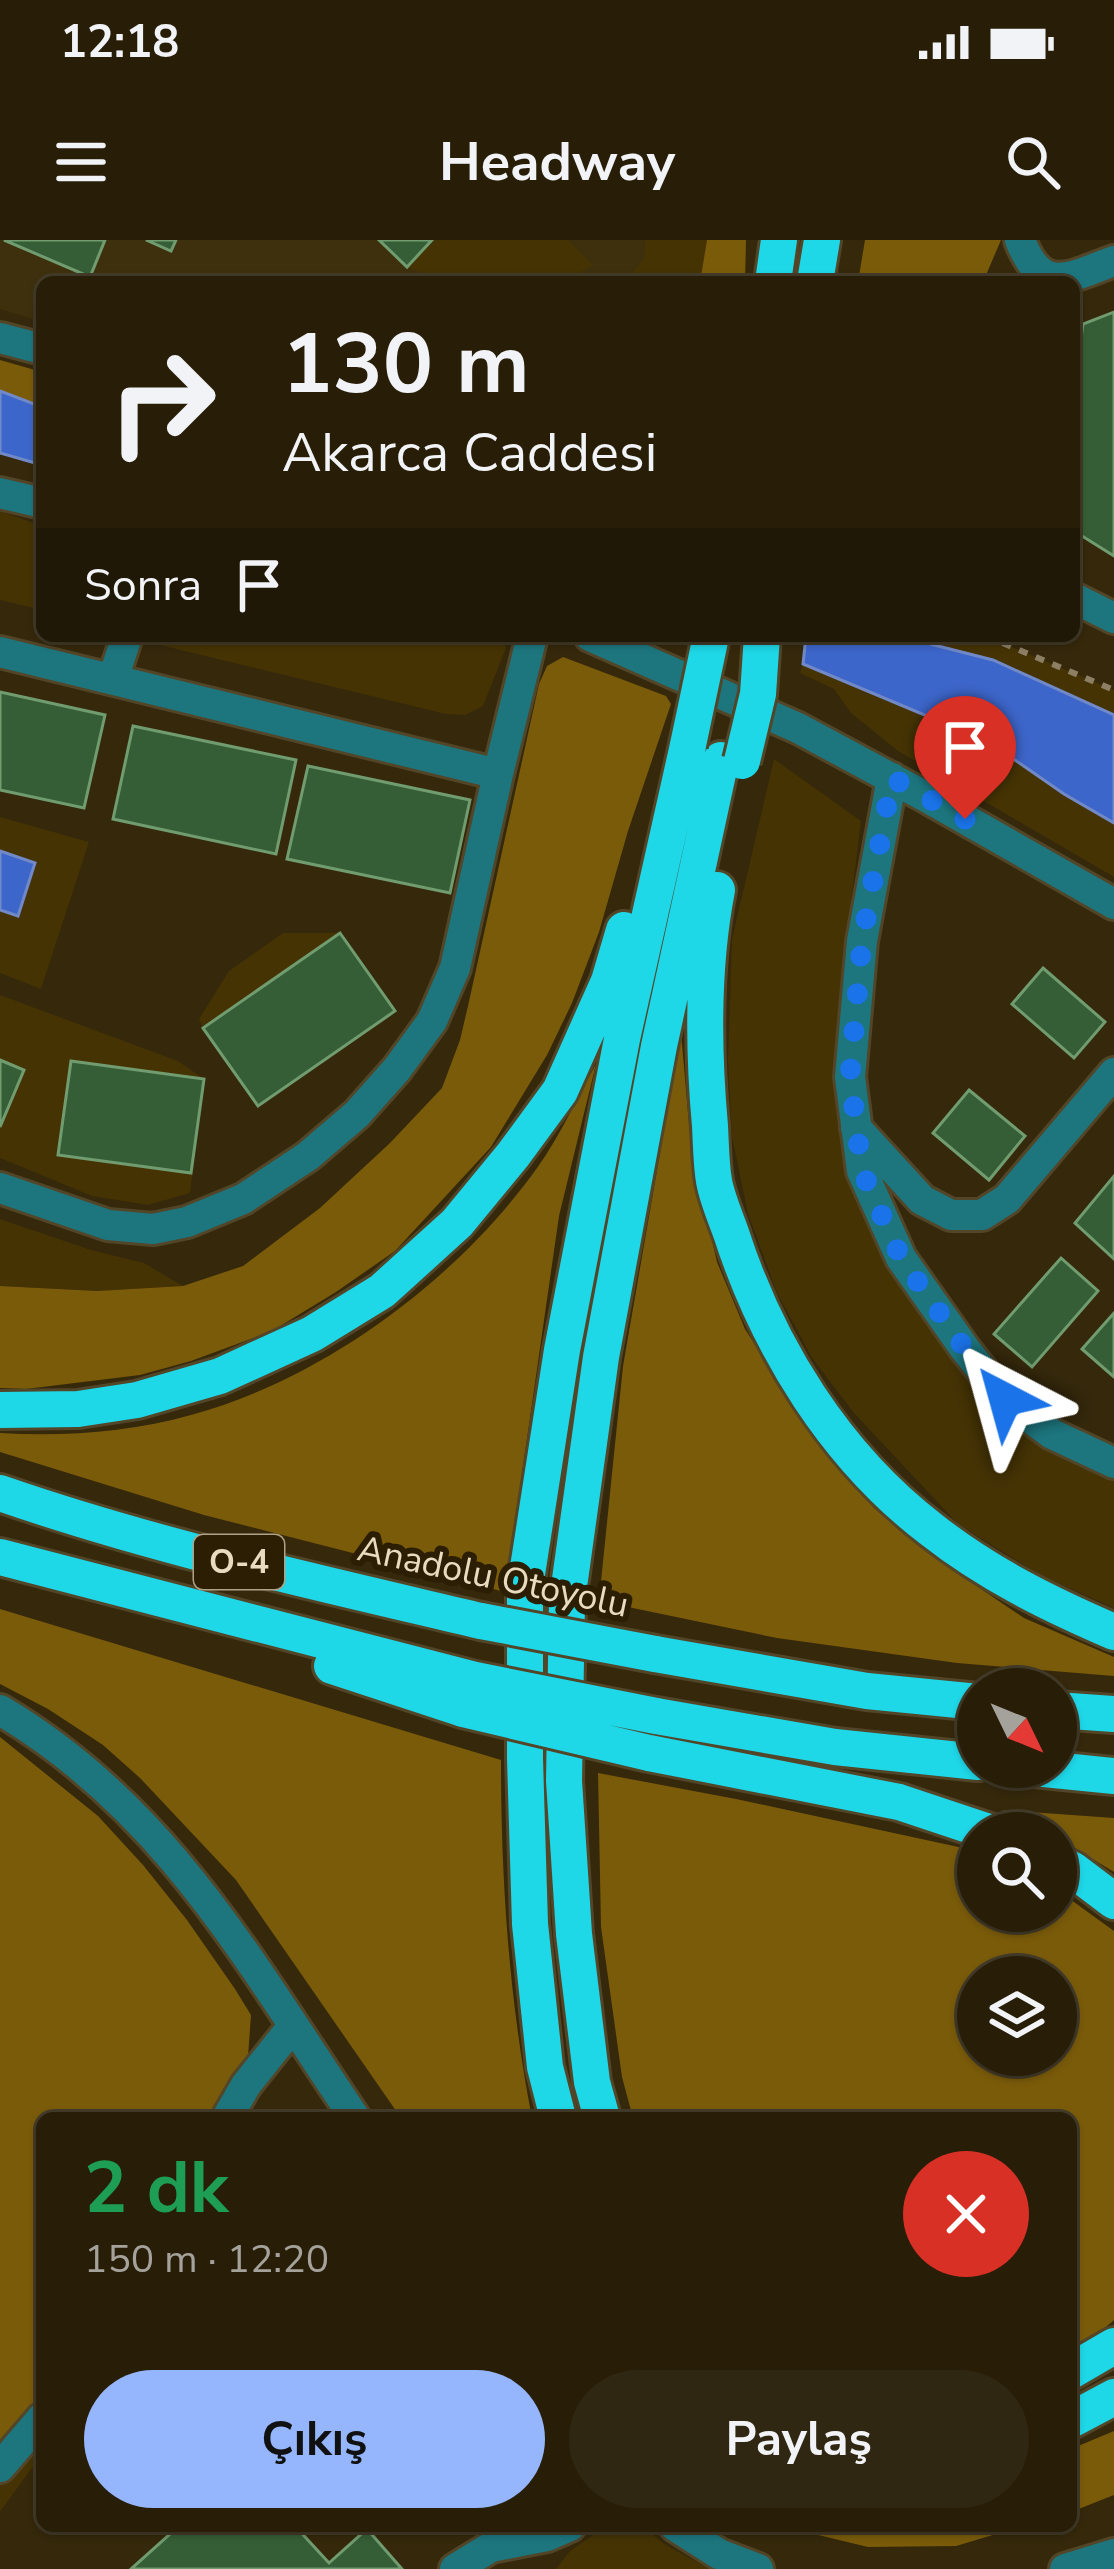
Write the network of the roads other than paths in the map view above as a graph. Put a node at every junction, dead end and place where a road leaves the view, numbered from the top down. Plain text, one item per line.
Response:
1 (779, 240) edge
2 (822, 240) edge
3 (1020, 240) edge
4 (1114, 261) edge
5 (773, 276) edge
6 (816, 276) edge
7 (1048, 276) edge
8 (1075, 276) edge
9 (0, 338) edge
10 (36, 347) edge
11 (0, 493) edge
12 (36, 502) edge
13 (1080, 601) edge
14 (1114, 618) edge
15 (125, 642) edge
16 (530, 642) edge
17 (604, 642) edge
18 (711, 642) edge
19 (745, 642) edge
20 (762, 642) edge
21 (0, 652) edge
22 (113, 680) junction
23 (717, 755) junction
24 (497, 774) junction
25 (892, 778) junction
26 (1114, 904) edge
27 (1114, 1073) edge
28 (856, 1128) junction
29 (0, 1188) edge
30 (0, 1410) edge
31 (1114, 1463) edge
32 (0, 1493) edge
33 (2, 1558) edge
34 (1114, 1632) edge
35 (469, 1695) junction
36 (957, 1700) edge
37 (0, 1710) edge
38 (1077, 1711) edge
39 (1114, 1714) edge
40 (957, 1760) edge
41 (1077, 1772) edge
42 (1114, 1776) edge
43 (957, 1821) edge
44 (1077, 1873) edge
45 (1114, 1901) edge
46 (292, 2026) junction
47 (246, 2085) junction
48 (230, 2112) edge
49 (253, 2112) edge
50 (351, 2112) edge
51 (556, 2112) edge
52 (600, 2112) edge
53 (1114, 2346) edge
54 (1077, 2368) edge
55 (1114, 2397) edge
56 (1077, 2417) edge
57 (36, 2425) edge
58 (0, 2467) edge
59 (556, 2532) edge
60 (684, 2532) edge
61 (1114, 2554) edge
62 (455, 2569) edge
63 (758, 2569) edge
64 (1065, 2569) edge

1 - 5 highway
2 - 6 highway
3 - 7 street
4 - 8 street
9 - 10 street
11 - 12 street
13 - 14 street
15 - 22 street
16 - 24 street
17 - 25 street
18 - 23 highway, bridge
19 - 23 highway
20 - 23 highway, bridge
21 - 22 street
22 - 24 street
23 - 30 highway
23 - 34 highway
23 - 51 highway
23 - 52 highway
24 - 29 street
25 - 26 street
25 - 28 street
27 - 28 street
28 - 31 street
32 - 36 highway, Anadolu Otoyolu / O-4, bridge
33 - 35 highway, O-4
35 - 40 highway, O-4, bridge
35 - 43 highway, bridge
37 - 46 street
38 - 39 highway
41 - 42 highway
44 - 45 highway
46 - 47 street
46 - 50 street
47 - 48 street
47 - 49 street
53 - 54 highway
55 - 56 highway
57 - 58 street
59 - 62 street
60 - 63 street
61 - 64 street

